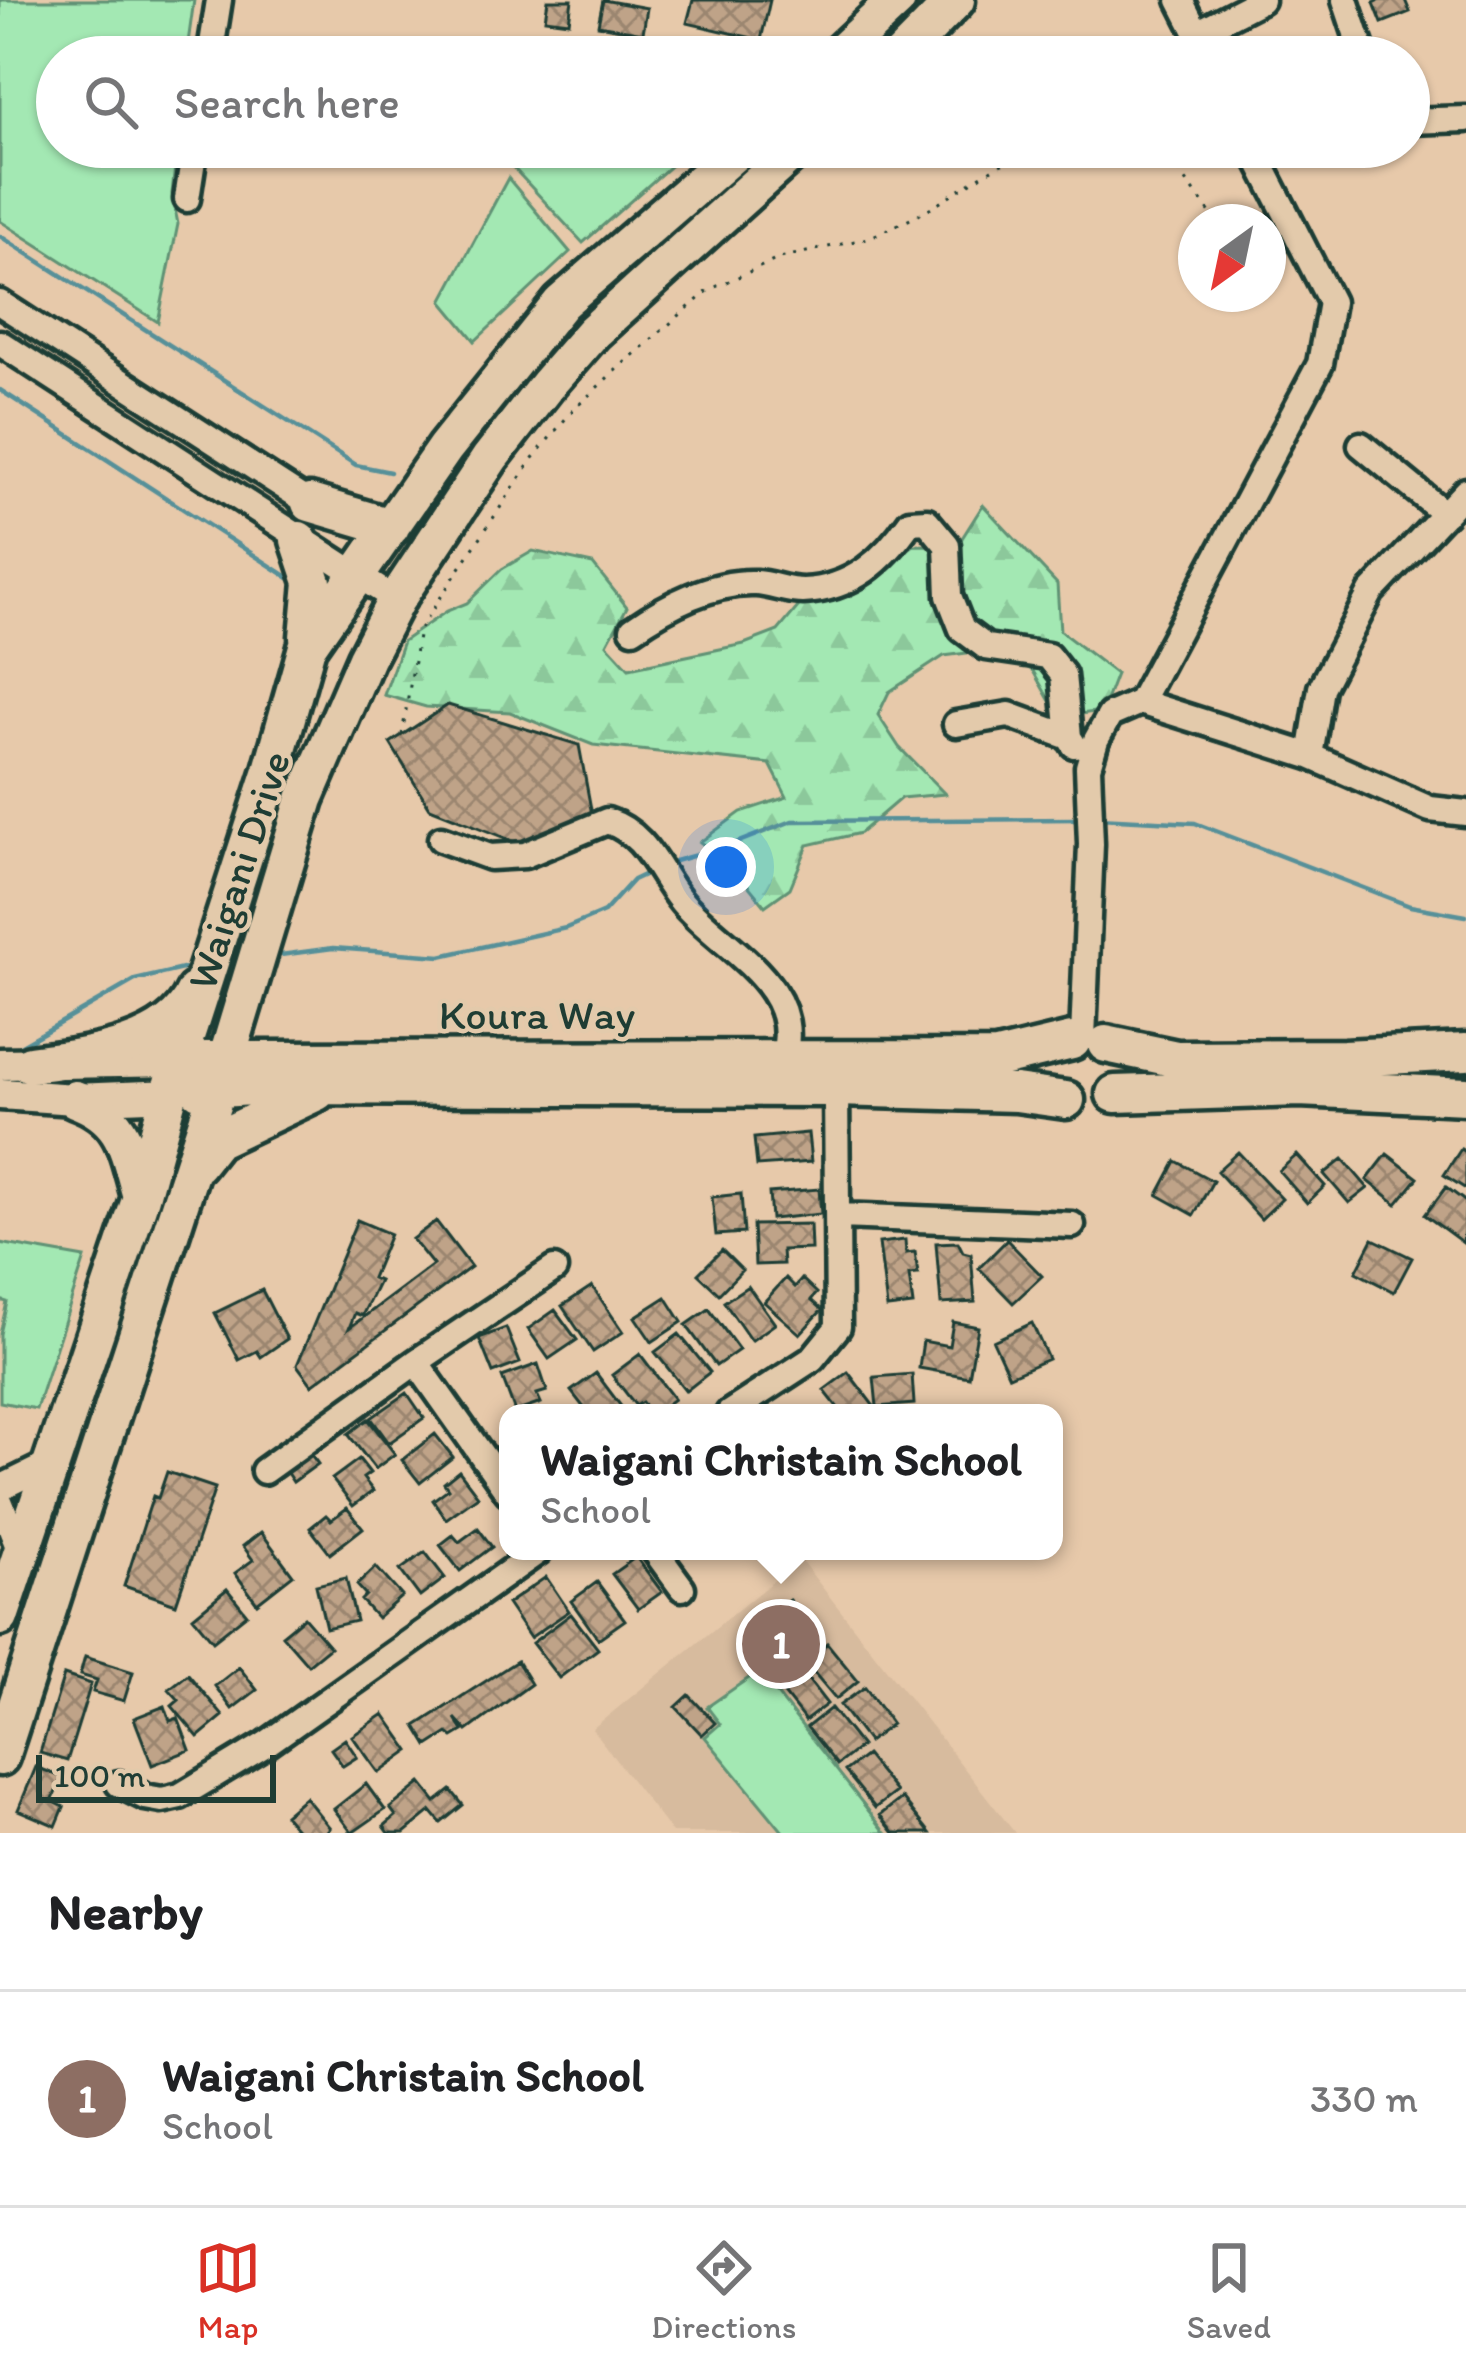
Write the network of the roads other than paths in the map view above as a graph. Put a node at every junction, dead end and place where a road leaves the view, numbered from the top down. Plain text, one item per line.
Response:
1 (219, 0) edge
2 (897, 0) edge
3 (956, 0) edge
4 (1180, 0) edge
5 (1261, 0) edge
6 (1345, 0) edge
7 (1197, 33) junction
8 (213, 36) edge
9 (858, 36) edge
10 (921, 36) edge
11 (1198, 36) edge
12 (1357, 36) edge
13 (1466, 119) edge
14 (1430, 120) edge
15 (192, 168) edge
16 (718, 168) edge
17 (775, 168) edge
18 (1262, 168) edge
19 (187, 199) dead end
20 (0, 303) edge
21 (0, 343) edge
22 (1360, 445) dead end
23 (1466, 491) edge
24 (310, 502) joint
25 (1445, 514) junction
26 (299, 540) junction
27 (373, 549) junction
28 (406, 586) junction
29 (633, 629) dead end
30 (307, 647) junction
31 (1140, 702) junction
32 (956, 724) dead end
33 (1069, 737) junction
34 (1310, 756) junction
35 (1088, 767) junction
36 (1466, 813) edge
37 (441, 839) dead end
38 (212, 951) junction
39 (254, 968) junction
40 (1087, 1041) junction
41 (1466, 1052) edge
42 (783, 1059) junction
43 (276, 1060) junction
44 (15, 1064) edge
45 (221, 1073) junction
46 (175, 1078) junction
47 (326, 1088) junction
48 (836, 1088) junction
49 (0, 1094) edge
50 (1115, 1094) junction
51 (1466, 1096) edge
52 (75, 1099) junction
53 (1066, 1100) junction
54 (187, 1178) junction
55 (142, 1197) junction
56 (839, 1216) junction
57 (1072, 1225) dead end
58 (554, 1269) dead end
59 (416, 1362) junction
60 (743, 1404) edge
61 (52, 1463) junction
62 (264, 1471) dead end
63 (499, 1479) edge
64 (0, 1488) edge
65 (0, 1501) edge
66 (21, 1554) junction
67 (526, 1560) edge
68 (662, 1560) edge
69 (682, 1588) dead end
70 (0, 1617) edge
71 (0, 1757) edge
72 (118, 1784) dead end

1 - 8 street
2 - 9 highway
3 - 10 highway
4 - 7 street
5 - 7 street
6 - 12 street
7 - 11 street
13 - 14 street
15 - 19 street
16 - 27 highway, Waigani Drive
17 - 28 highway, Waigani Drive
18 - 31 street
20 - 24 street
21 - 26 street
22 - 25 street
23 - 25 street
24 - 27 highway
25 - 34 street
26 - 27 street
26 - 30 highway
27 - 28 street
27 - 30 highway, Waigani Drive
28 - 39 highway, Waigani Drive
29 - 33 street
30 - 38 highway, Waigani Drive
31 - 34 street
31 - 35 street
32 - 33 street
33 - 35 street
34 - 36 street
35 - 40 street
37 - 42 street
38 - 44 highway
38 - 46 highway, Waigani Drive
39 - 43 highway
39 - 45 highway, Waigani Drive
40 - 41 highway, Koura Way
40 - 42 highway, Koura Way
40 - 50 highway
40 - 53 highway
42 - 43 highway, Koura Way
43 - 45 highway, Koura Way
44 - 46 main road, Koura Way
45 - 46 highway, Koura Way
45 - 47 highway, Koura Way
45 - 54 highway, Waigani Drive
46 - 52 main road, Koura Way
46 - 55 highway, Waigani Drive
47 - 48 highway, Koura Way
47 - 54 highway
48 - 53 highway, Koura Way
48 - 56 street
49 - 52 main road, Koura Way
50 - 51 highway
50 - 53 highway
52 - 55 highway
54 - 71 highway, Waigani Drive
55 - 61 highway, Waigani Drive
56 - 57 street
56 - 60 street
58 - 59 street
59 - 62 street
59 - 63 street
61 - 64 street
61 - 66 highway, Waigani Drive
65 - 66 street
66 - 70 highway, Waigani Drive
67 - 72 street
68 - 69 street

